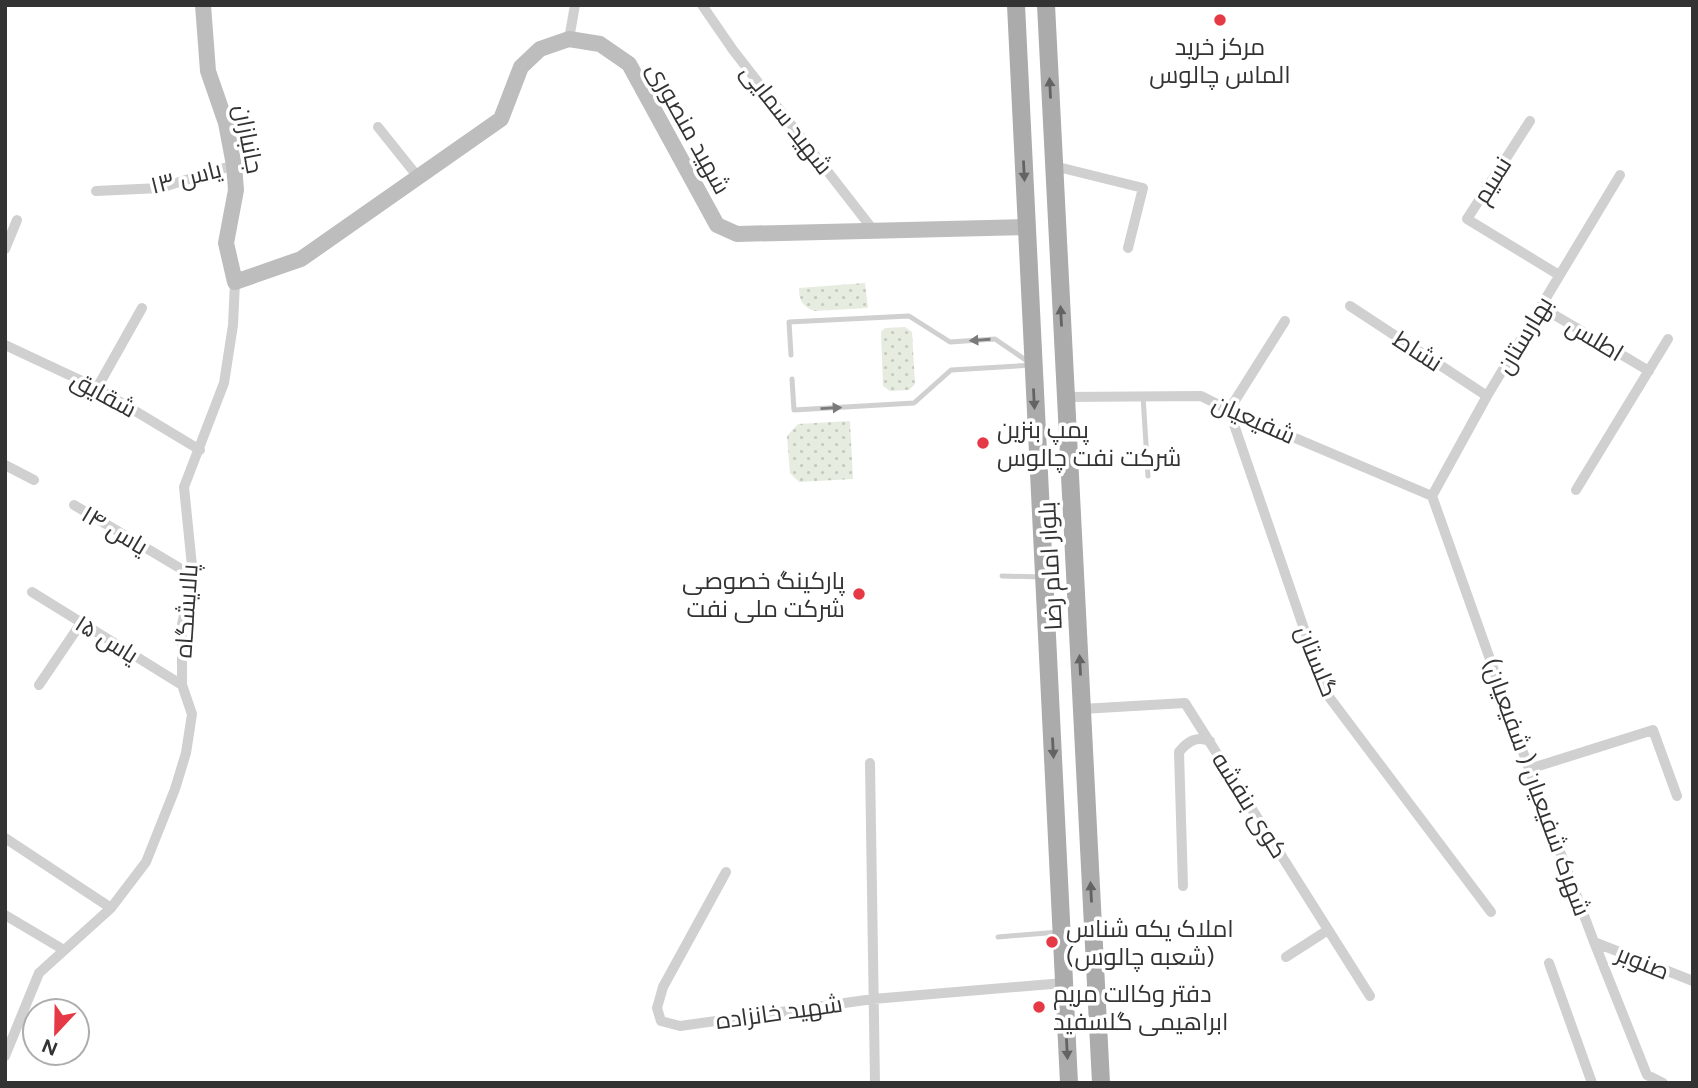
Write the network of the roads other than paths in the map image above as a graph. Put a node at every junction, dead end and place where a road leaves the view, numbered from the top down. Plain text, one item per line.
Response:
1 (203, 5) edge
2 (575, 5) edge
3 (702, 5) edge
4 (1016, 5) edge
5 (1046, 5) edge
6 (569, 39) junction
7 (1530, 121) dead end
8 (378, 127) dead end
9 (234, 165) junction
10 (1054, 166) junction
11 (1620, 175) dead end
12 (418, 177) junction
13 (96, 191) dead end
14 (17, 220) dead end
15 (1026, 227) junction
16 (874, 231) junction
17 (1128, 248) dead end
18 (5, 249) edge
19 (1559, 275) junction
20 (235, 282) junction
21 (1350, 306) dead end
22 (1541, 307) junction
23 (142, 308) dead end
24 (1285, 321) dead end
25 (1668, 339) dead end
26 (5, 345) edge
27 (791, 355) dead end
28 (1063, 362) junction
29 (1033, 365) junction
30 (1648, 371) junction
31 (792, 379) dead end
32 (97, 388) junction
33 (1143, 396) junction
34 (1487, 396) junction
35 (1065, 397) junction
36 (1229, 410) junction
37 (200, 450) junction
38 (5, 465) edge
39 (1148, 476) dead end
40 (34, 480) dead end
41 (1576, 490) dead end
42 (1432, 496) junction
43 (74, 505) dead end
44 (1075, 575) junction
45 (193, 576) junction
46 (1002, 576) dead end
47 (1045, 577) junction
48 (32, 592) dead end
49 (81, 624) junction
50 (39, 685) dead end
51 (182, 685) junction
52 (1082, 709) junction
53 (1210, 741) junction
54 (870, 764) dead end
55 (1529, 769) junction
56 (1677, 796) dead end
57 (5, 838) edge
58 (726, 872) dead end
59 (1183, 886) dead end
60 (111, 908) junction
61 (1491, 912) dead end
62 (5, 915) edge
63 (1328, 930) junction
64 (1062, 932) junction
65 (998, 937) dead end
66 (1594, 942) junction
67 (64, 950) junction
68 (1286, 957) dead end
69 (1549, 963) dead end
70 (1693, 981) edge
71 (1064, 983) junction
72 (1370, 996) dead end
73 (873, 999) junction
74 (5, 1056) edge
75 (1653, 1080) edge
76 (875, 1083) edge
77 (1069, 1083) edge
78 (1101, 1083) edge
79 (1592, 1083) edge

1 - 9 street, جانبازان
2 - 6 street
3 - 16 street, شهید سمایی
4 -> 15 main road, بلوار امام رضا
10 -> 5 main road, بلوار امام رضا
6 - 12 street
6 - 16 street, شهید منصوری
7 - 19 street, نسیم
8 - 12 street
9 - 13 street, یاس ۱۳
9 - 20 street, جانبازان
10 - 17 street
28 -> 10 main road, بلوار امام رضا
11 - 19 street, بهارستان
12 - 20 street
14 - 18 street
15 - 16 street, شهید منصوری
15 - 29 main road, بلوار امام رضا
19 - 22 street, بهارستان
20 - 37 street, پالایشگاه
21 - 34 street, نشاط
22 - 30 street, اطلس
22 - 34 street, بهارستان
23 - 32 street
24 - 36 street
25 - 30 street
26 - 32 street, شقایق
29 -> 27 lane
28 - 29 main road
28 - 35 main road, بلوار امام رضا
31 -> 29 lane
29 -> 47 main road, بلوار امام رضا
30 - 41 street
32 - 37 street, شقایق
33 - 35 street, شفیعیان
33 - 36 street, شفیعیان
33 - 39 lane
34 - 42 street, بهارستان
35 - 44 main road, بلوار امام رضا
36 - 42 street, شفیعیان
36 - 61 street, گلستان
37 - 45 street, پالایشگاه
38 - 40 street
42 - 55 street, شهرک شفیعیان ( شفیعیان)
43 - 45 street, یاس ۱۴
44 - 47 main road
52 -> 44 main road, بلوار امام رضا
45 - 51 street, پالایشگاه
46 - 47 lane
47 -> 64 main road, بلوار امام رضا
48 - 49 street, یاس ۱۵
49 - 50 street
49 - 51 street, یاس ۱۵
51 - 60 street, پالایشگاه
52 - 53 street, کوی بنفشه
78 -> 52 main road, بلوار امام رضا
53 - 59 street
53 - 63 street, کوی بنفشه
54 - 73 street
55 - 56 street
55 - 66 street, شهرک شفیعیان ( شفیعیان)
57 - 60 street
58 - 73 street, شهید خانزاده
60 - 67 street, پالایشگاه
62 - 67 street
63 - 68 street
63 - 72 street, کوی بنفشه
64 - 65 lane
64 - 71 main road, بلوار امام رضا
66 - 70 street, صنوبر
66 - 75 street, شهرک شفیعیان ( شفیعیان)
67 - 74 street, پالایشگاه
69 - 79 street
71 - 73 street, شهید خانزاده
71 -> 77 main road, بلوار امام رضا
73 - 76 street

